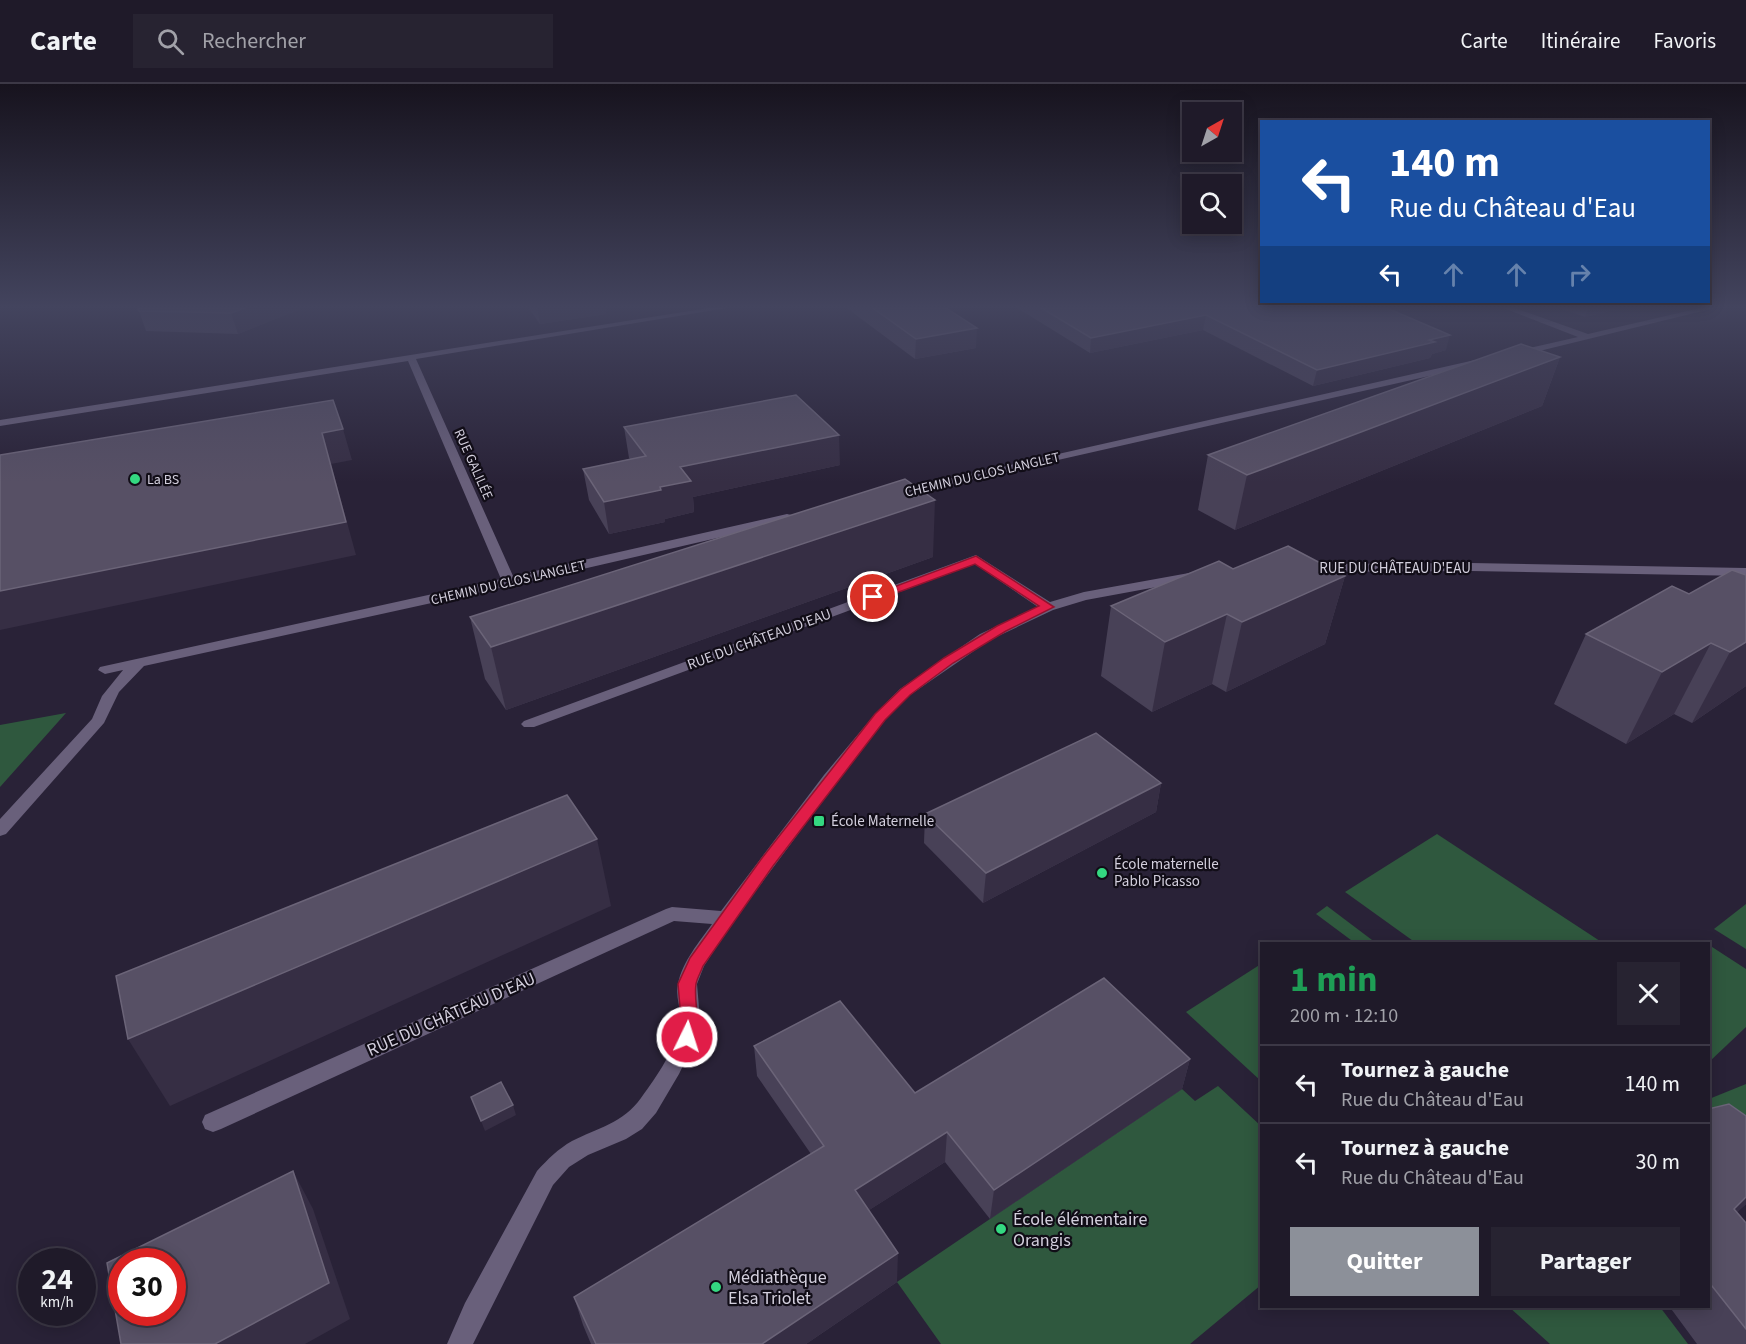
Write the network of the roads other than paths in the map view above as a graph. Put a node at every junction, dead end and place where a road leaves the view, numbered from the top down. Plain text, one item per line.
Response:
1 (368, 365) edge
2 (414, 365) edge
3 (1468, 365) edge
4 (0, 423) edge
5 (888, 495) edge
6 (797, 516) edge
7 (1296, 568) edge
8 (1218, 572) edge
9 (1746, 572) edge
10 (509, 582) junction
11 (1048, 607) junction
12 (138, 664) junction
13 (105, 670) dead end
14 (529, 724) dead end
15 (0, 830) edge
16 (726, 918) junction
17 (213, 1122) dead end
18 (460, 1344) edge

1 - 4 street
2 - 10 street, RUE GALILÉE
3 - 5 street, CHEMIN DU CLOS LANGLET
6 - 10 street, CHEMIN DU CLOS LANGLET
7 - 9 street, RUE DU CHÂTEAU D'EAU
8 - 11 street
10 - 12 street, CHEMIN DU CLOS LANGLET
11 - 14 street, RUE DU CHÂTEAU D'EAU
11 - 16 street
12 - 13 street, CHEMIN DU CLOS LANGLET
12 - 15 street
16 - 17 street, RUE DU CHÂTEAU D'EAU
16 - 18 street

